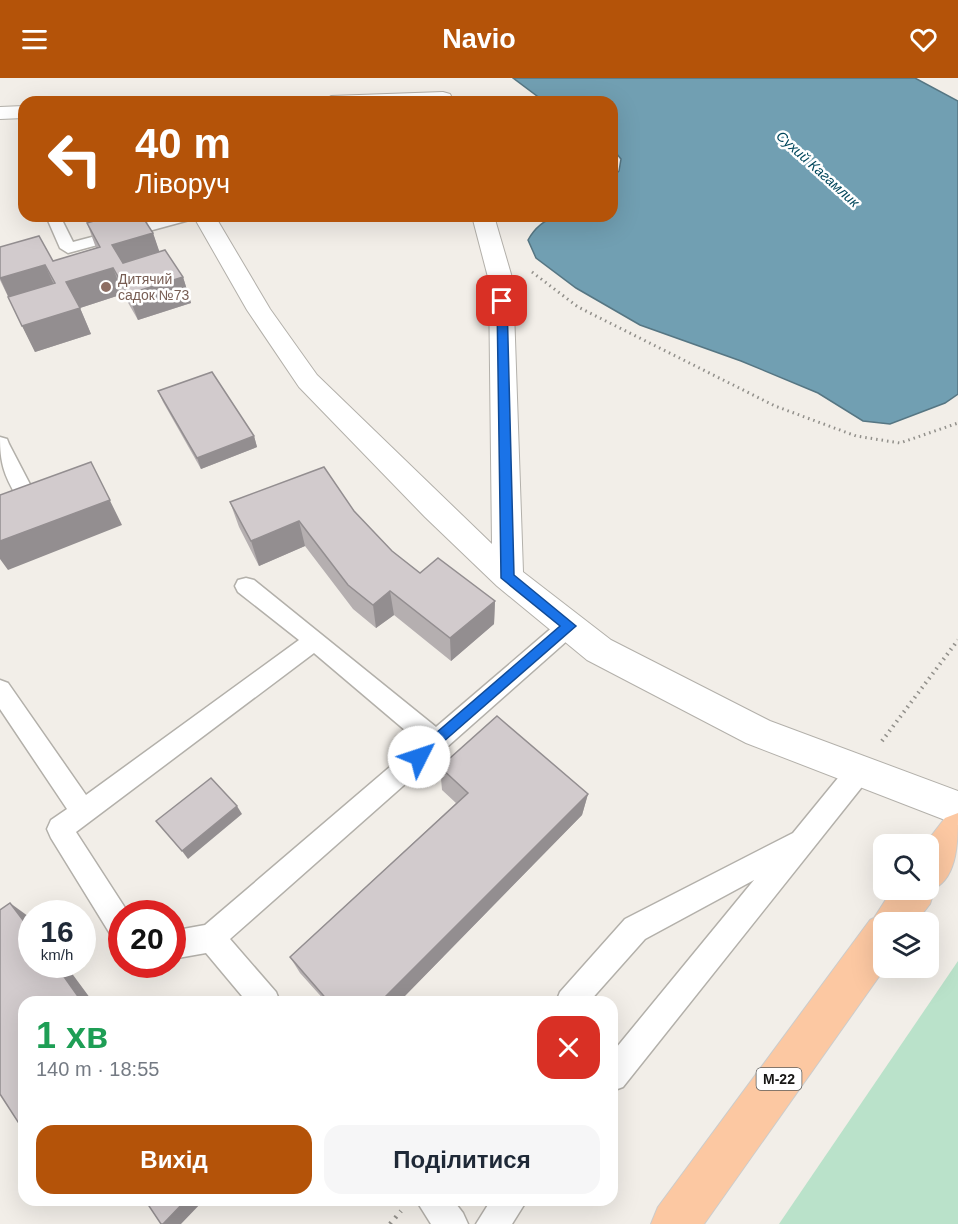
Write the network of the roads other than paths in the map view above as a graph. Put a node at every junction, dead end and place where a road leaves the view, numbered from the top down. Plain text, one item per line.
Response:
1 (437, 78) edge
2 (443, 96) edge
3 (18, 112) edge
4 (0, 113) edge
5 (56, 222) edge
6 (177, 222) edge
7 (201, 222) edge
8 (485, 222) edge
9 (0, 444) edge
10 (24, 492) edge
11 (508, 578) junction
12 (246, 586) dead end
13 (569, 626) junction
14 (315, 640) junction
15 (0, 690) edge
16 (436, 742) junction
17 (860, 770) junction
18 (958, 808) edge
19 (83, 812) junction
20 (958, 831) edge
21 (804, 840) junction
22 (939, 857) edge
23 (108, 905) edge
24 (211, 938) junction
25 (186, 942) edge
26 (873, 949) edge
27 (261, 996) edge
28 (575, 996) edge
29 (618, 1069) edge
30 (437, 1206) edge
31 (506, 1206) edge
32 (452, 1224) edge
33 (492, 1224) edge
34 (675, 1224) edge

1 - 2 street
3 - 4 street
5 - 6 lane
7 - 11 street
8 - 11 street
9 - 10 lane
11 - 13 street
12 - 14 lane
13 - 16 lane
13 - 17 street
14 - 16 lane
14 - 19 lane
15 - 19 lane
16 - 24 lane
17 - 18 street
17 - 21 lane
19 - 23 lane
20 - 22 highway
21 - 28 lane
21 - 29 lane
24 - 25 lane
24 - 27 lane
26 - 34 highway, М-22
30 - 32 lane
31 - 33 lane

